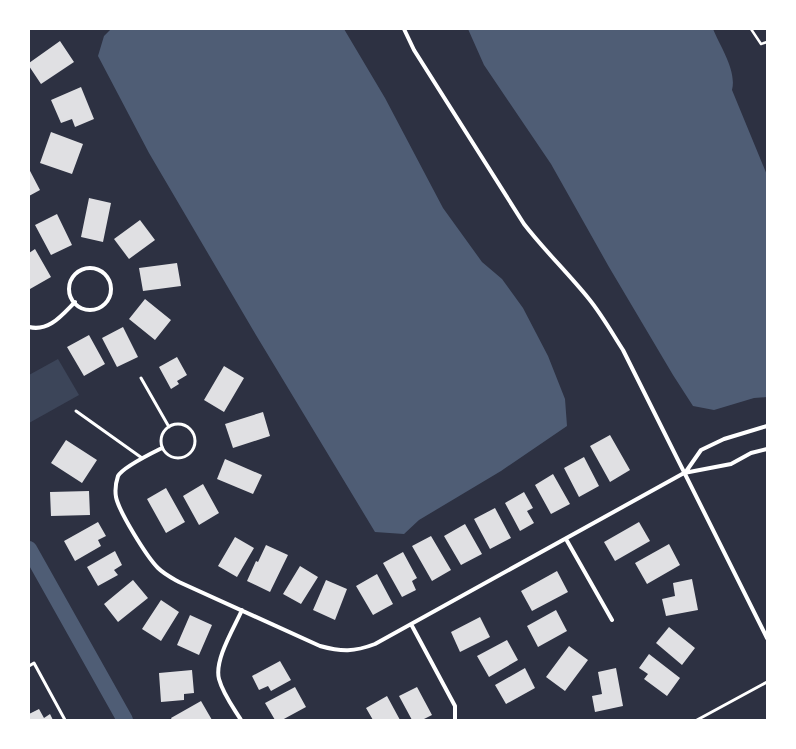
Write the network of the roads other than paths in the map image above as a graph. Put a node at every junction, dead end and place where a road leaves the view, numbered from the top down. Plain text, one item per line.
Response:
1 (404, 29) edge
2 (74, 302) junction
3 (29, 327) edge
4 (141, 378) dead end
5 (76, 411) dead end
6 (767, 426) edge
7 (168, 427) junction
8 (162, 448) junction
9 (767, 449) edge
10 (142, 458) junction
11 (684, 473) junction
12 (566, 538) junction
13 (242, 610) junction
14 (612, 620) dead end
15 (411, 624) junction
16 (767, 638) edge
17 (29, 666) edge
18 (767, 682) edge
19 (65, 720) edge
20 (241, 720) edge
21 (455, 720) edge
22 (697, 720) edge

1 - 11 street
2 - 2 street
2 - 3 street
4 - 7 lane
5 - 10 lane
6 - 11 street
7 - 8 lane
7 - 8 lane
8 - 10 street
9 - 11 street
10 - 13 street
11 - 12 street
11 - 16 street
12 - 14 street
12 - 15 street
13 - 15 street
13 - 20 street
15 - 21 street
17 - 19 lane
18 - 22 lane

